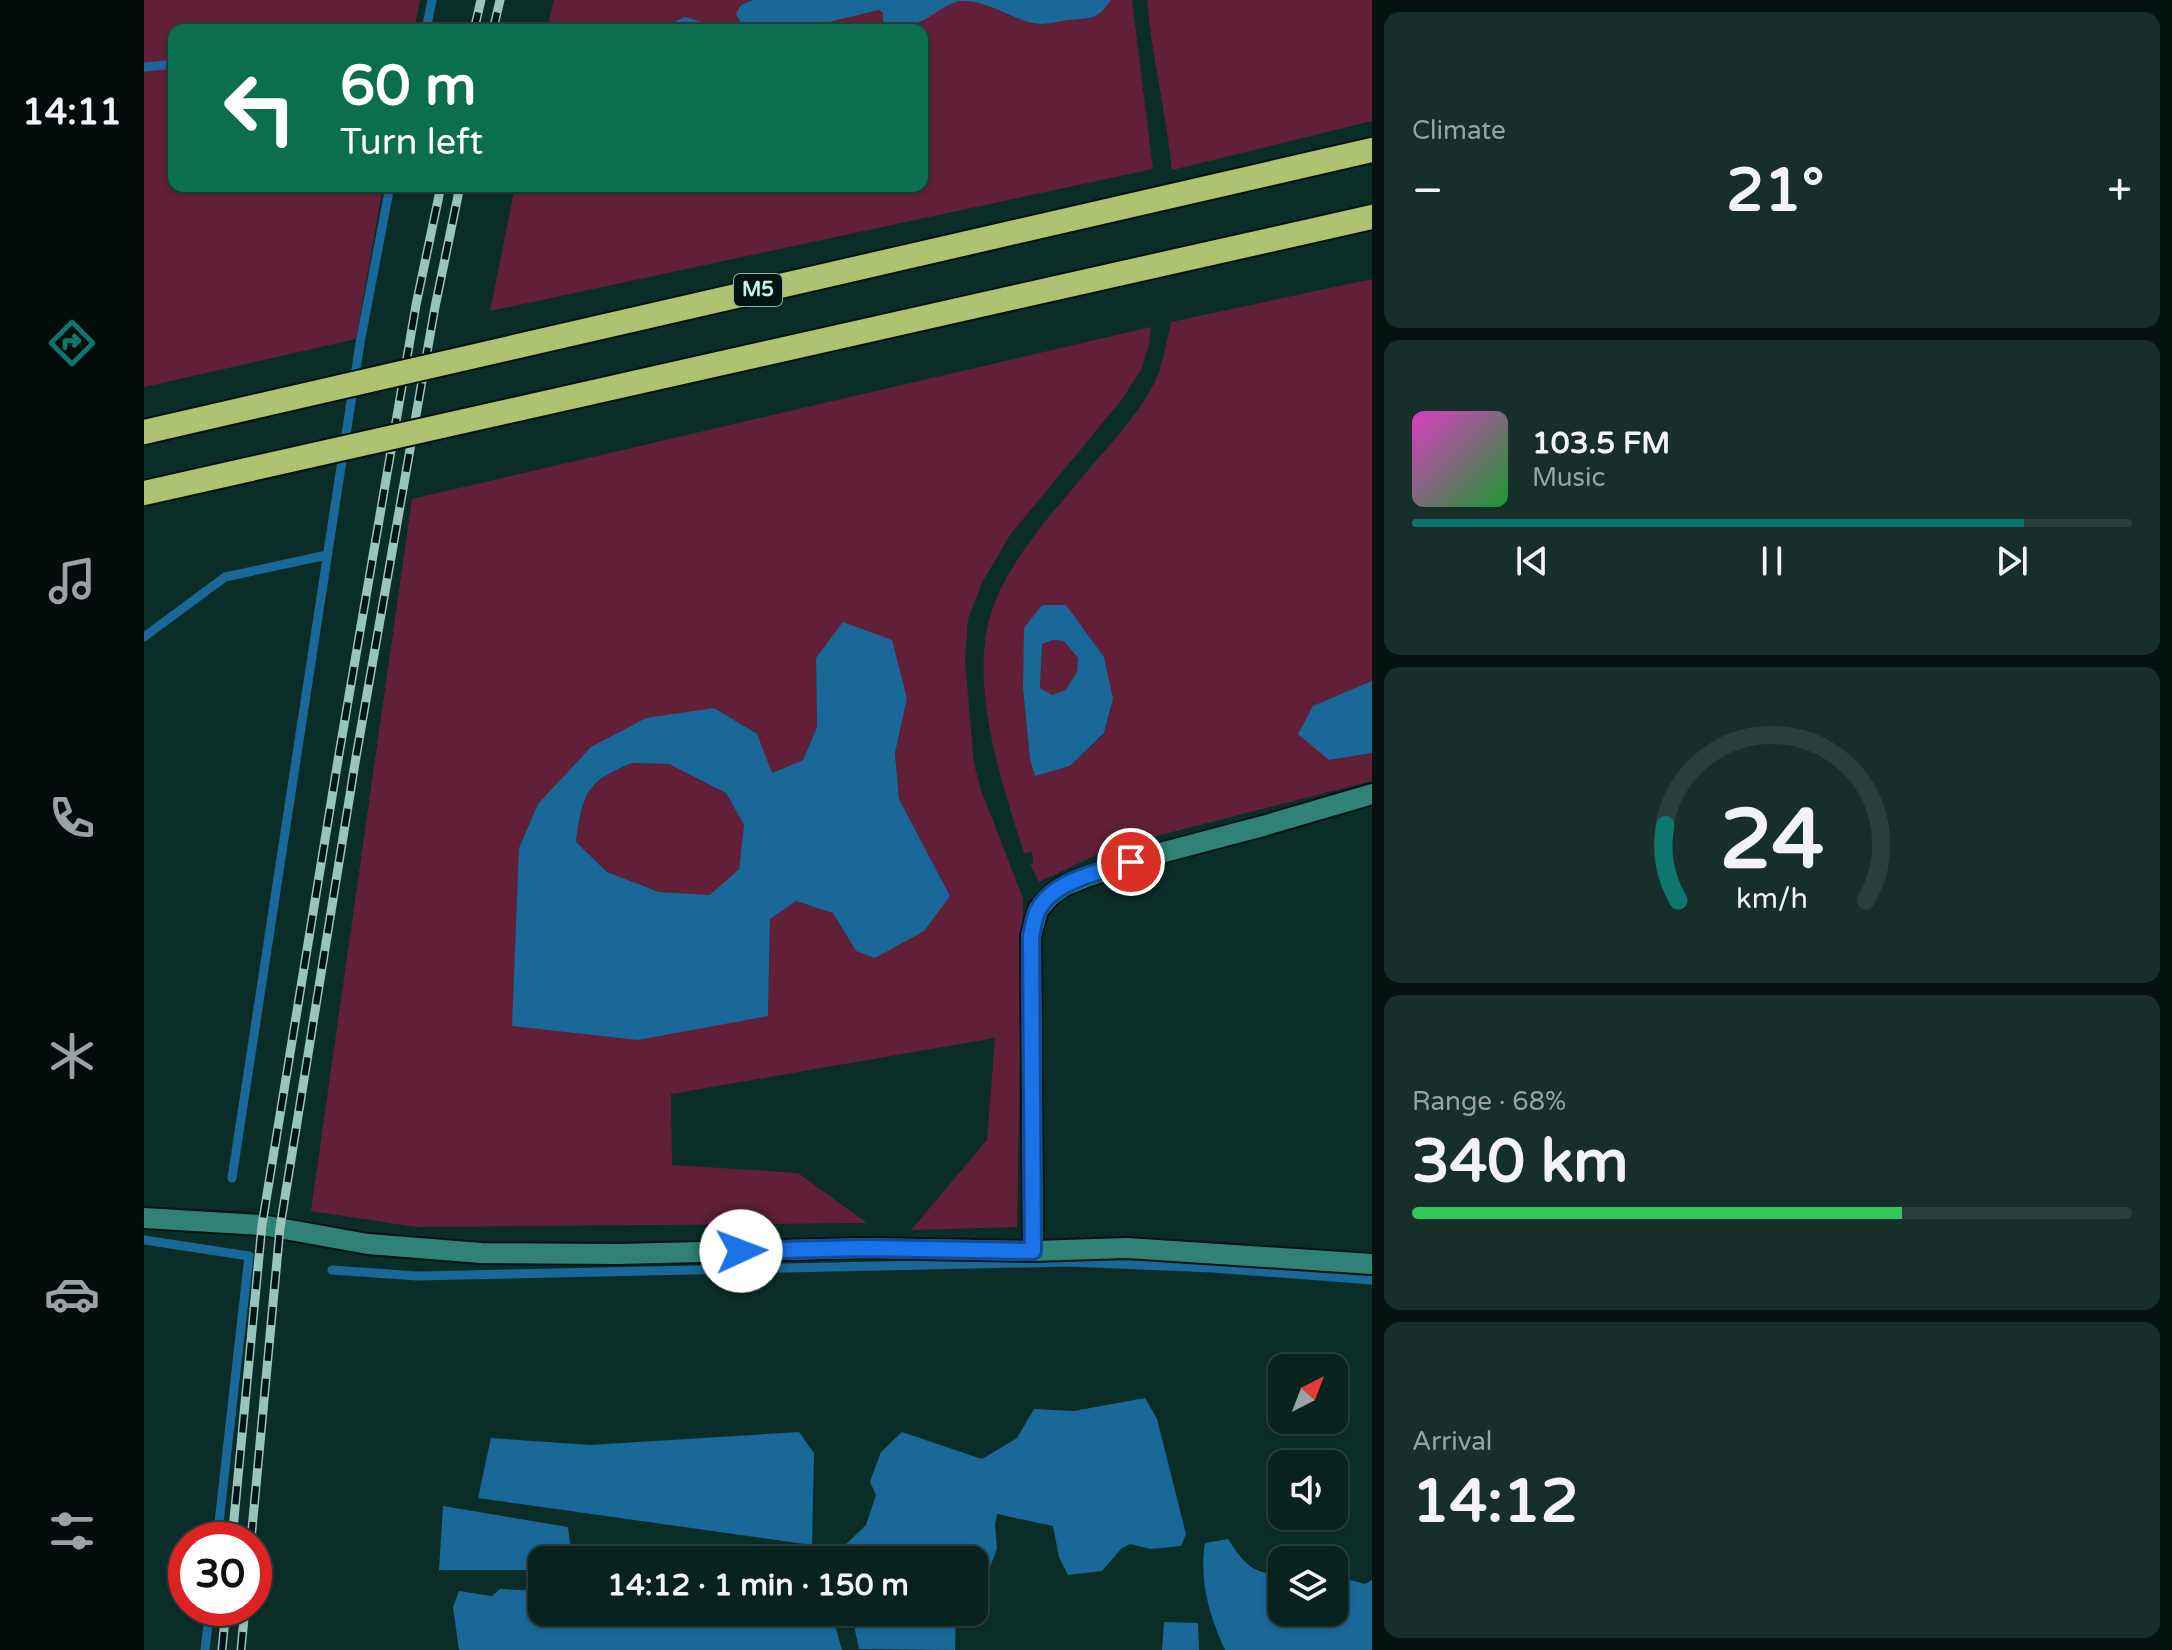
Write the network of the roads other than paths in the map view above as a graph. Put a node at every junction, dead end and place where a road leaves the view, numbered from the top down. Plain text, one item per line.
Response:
1 (1372, 150) edge
2 (1372, 217) edge
3 (144, 432) edge
4 (144, 493) edge
5 (1372, 794) edge
6 (144, 1218) edge
7 (1033, 1251) junction
8 (1372, 1264) edge

1 - 3 highway, M5, bridge
2 - 4 highway, bridge
5 - 7 street
6 - 7 street
7 - 8 street

